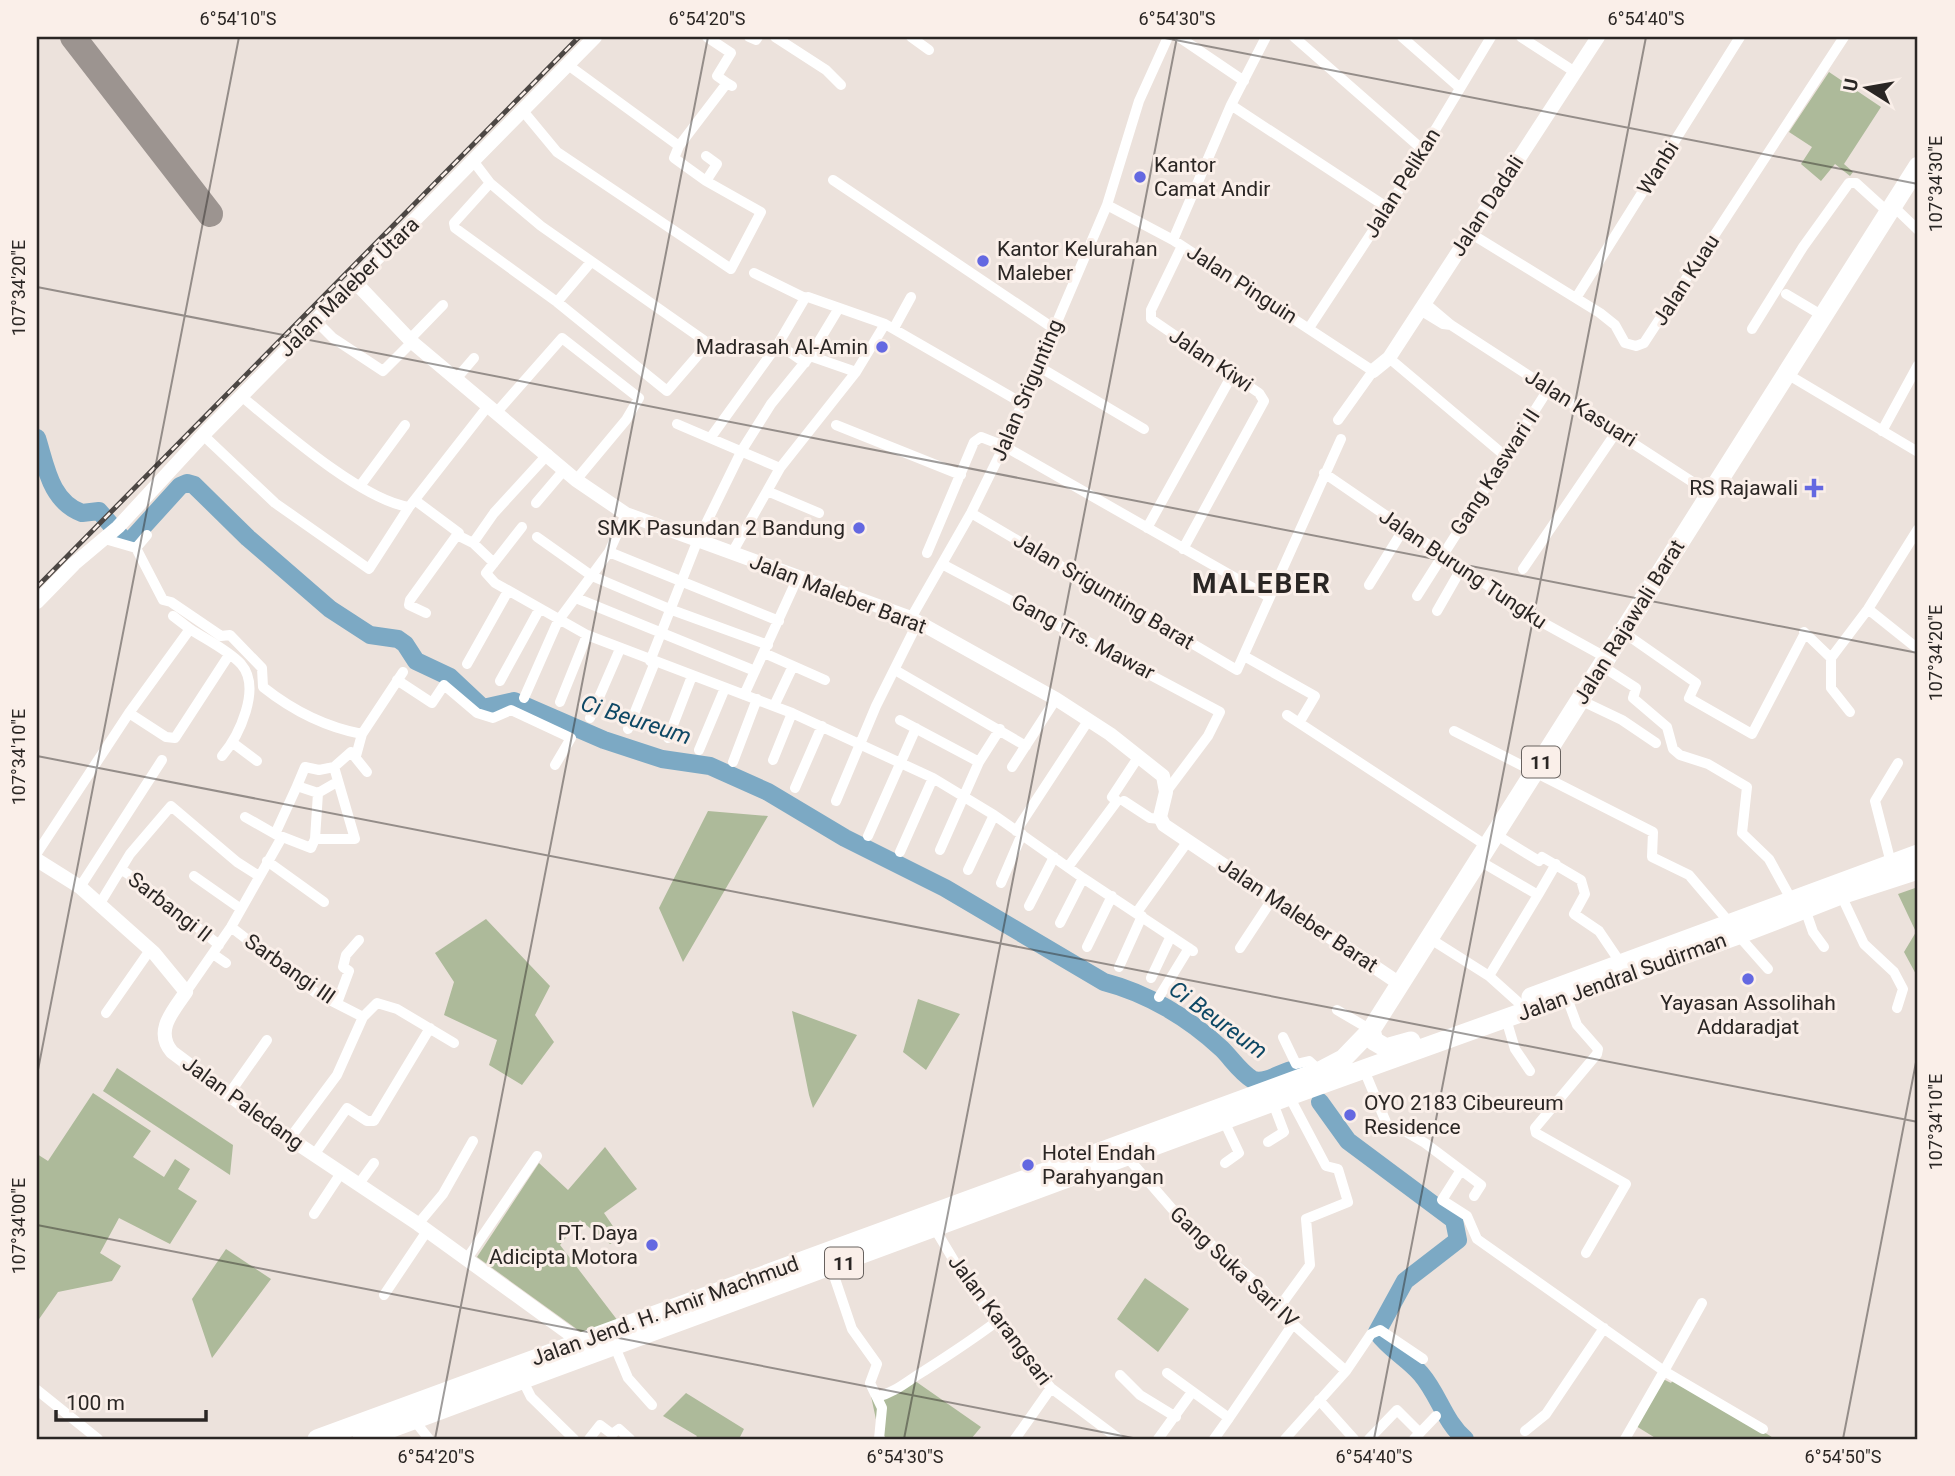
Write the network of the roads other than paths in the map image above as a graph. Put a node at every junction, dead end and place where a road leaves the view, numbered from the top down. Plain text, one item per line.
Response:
1 (595, 37) edge
2 (708, 37) edge
3 (749, 37) edge
4 (758, 37) edge
5 (775, 37) edge
6 (911, 37) edge
7 (1168, 37) edge
8 (1179, 37) edge
9 (1201, 37) edge
10 (1266, 37) edge
11 (1294, 37) edge
12 (1402, 37) edge
13 (1492, 37) edge
14 (1521, 37) edge
15 (1598, 37) edge
16 (1740, 37) edge
17 (1844, 37) edge
18 (1194, 47) junction
19 (929, 50) dead end
20 (568, 65) junction
21 (1575, 72) junction
22 (1244, 81) junction
23 (841, 85) dead end
24 (1460, 88) junction
25 (1231, 105) junction
26 (523, 111) junction
27 (679, 146) junction
28 (1423, 150) junction
29 (706, 156) dead end
30 (474, 162) junction
31 (1918, 166) edge
32 (833, 180) dead end
33 (706, 181) junction
34 (490, 183) junction
35 (1107, 205) junction
36 (1388, 208) junction
37 (1891, 209) junction
38 (1918, 230) edge
39 (1469, 233) junction
40 (1177, 243) junction
41 (591, 262) junction
42 (754, 273) dead end
43 (355, 282) junction
44 (1786, 294) dead end
45 (911, 297) dead end
46 (805, 298) junction
47 (1576, 299) junction
48 (557, 302) junction
49 (443, 305) dead end
50 (1422, 307) junction
51 (839, 309) junction
52 (1823, 316) junction
53 (316, 321) junction
54 (890, 326) junction
55 (1053, 328) junction
56 (1309, 328) junction
57 (1752, 330) dead end
58 (411, 341) junction
59 (778, 344) junction
60 (474, 358) dead end
61 (1389, 358) junction
62 (808, 359) junction
63 (1036, 365) junction
64 (1918, 365) edge
65 (1373, 371) junction
66 (856, 372) junction
67 (1787, 374) junction
68 (1231, 377) junction
69 (456, 379) junction
70 (1549, 388) junction
71 (241, 396) junction
72 (1020, 402) junction
73 (492, 410) junction
74 (1338, 421) dead end
75 (677, 424) dead end
76 (405, 425) dead end
77 (836, 425) dead end
78 (1144, 429) dead end
79 (1617, 431) junction
80 (1882, 431) junction
81 (203, 435) junction
82 (711, 437) junction
83 (1340, 439) dead end
84 (1003, 446) junction
85 (742, 450) junction
86 (1918, 452) edge
87 (548, 454) junction
88 (1504, 455) junction
89 (780, 468) junction
90 (564, 470) junction
91 (1324, 473) junction
92 (961, 475) junction
93 (576, 480) junction
94 (360, 486) junction
95 (766, 491) junction
96 (1711, 494) junction
97 (536, 503) dead end
98 (413, 504) junction
99 (820, 513) dead end
100 (971, 513) junction
101 (626, 514) junction
102 (522, 527) dead end
103 (1147, 528) junction
104 (1918, 529) edge
105 (1403, 530) junction
106 (459, 533) junction
107 (111, 534) junction
108 (147, 535) dead end
109 (537, 537) dead end
110 (697, 542) junction
111 (473, 543) junction
112 (136, 548) junction
113 (1184, 549) junction
114 (610, 552) junction
115 (732, 553) junction
116 (927, 553) dead end
117 (1441, 556) junction
118 (494, 563) junction
119 (942, 564) junction
120 (1461, 569) junction
121 (1523, 569) dead end
122 (592, 576) junction
123 (798, 577) junction
124 (683, 582) junction
125 (1369, 584) dead end
126 (508, 591) junction
127 (1417, 596) dead end
128 (1269, 597) junction
129 (576, 598) junction
130 (37, 602) edge
131 (1868, 609) junction
132 (539, 610) junction
133 (672, 610) junction
134 (1437, 611) dead end
135 (426, 613) dead end
136 (173, 616) dead end
137 (914, 620) junction
138 (558, 621) junction
139 (779, 621) junction
140 (190, 629) junction
141 (1623, 632) junction
142 (663, 633) junction
143 (587, 635) junction
144 (620, 649) junction
145 (766, 649) junction
146 (1918, 649) edge
147 (229, 655) junction
148 (1244, 656) junction
149 (1831, 658) junction
150 (653, 662) junction
151 (1604, 662) junction
152 (467, 664) dead end
153 (793, 666) junction
154 (895, 670) junction
155 (755, 671) junction
156 (692, 676) junction
157 (825, 680) dead end
158 (500, 681) dead end
159 (724, 688) junction
160 (744, 695) junction
161 (524, 698) dead end
162 (757, 699) junction
163 (1056, 699) junction
164 (1580, 700) junction
165 (560, 702) dead end
166 (774, 706) junction
167 (1850, 712) dead end
168 (129, 713) junction
169 (792, 713) junction
170 (1287, 715) dead end
171 (590, 718) dead end
172 (900, 720) dead end
173 (1088, 721) junction
174 (1299, 723) junction
175 (822, 726) junction
176 (916, 728) junction
177 (628, 729) dead end
178 (1000, 729) junction
179 (1454, 732) dead end
180 (362, 734) junction
181 (668, 738) dead end
182 (233, 743) junction
183 (1656, 743) dead end
184 (860, 745) junction
185 (1026, 746) junction
186 (699, 750) dead end
187 (222, 756) dead end
188 (356, 756) junction
189 (1139, 756) junction
190 (162, 760) dead end
191 (773, 760) dead end
192 (257, 761) dead end
193 (733, 762) dead end
194 (979, 762) junction
195 (900, 763) junction
196 (1898, 763) dead end
197 (555, 765) dead end
198 (334, 767) junction
199 (1012, 768) dead end
200 (1535, 771) junction
201 (367, 772) dead end
202 (933, 778) junction
203 (337, 782) junction
204 (297, 786) junction
205 (795, 788) dead end
206 (1166, 792) junction
207 (318, 793) junction
208 (963, 796) junction
209 (836, 801) dead end
210 (1124, 801) dead end
211 (994, 815) junction
212 (245, 817) dead end
213 (1160, 819) junction
214 (1019, 832) junction
215 (278, 836) junction
216 (868, 836) dead end
217 (315, 839) junction
218 (1188, 841) junction
219 (1487, 847) junction
220 (940, 850) dead end
221 (37, 852) edge
222 (900, 852) dead end
223 (1918, 854) edge
224 (1054, 857) junction
225 (37, 860) edge
226 (267, 861) junction
227 (1556, 864) junction
228 (1068, 867) junction
229 (121, 869) junction
230 (1894, 869) junction
231 (968, 870) dead end
232 (1918, 870) edge
233 (194, 876) dead end
234 (260, 876) junction
235 (1083, 878) junction
236 (1001, 883) dead end
237 (80, 887) junction
238 (1538, 895) junction
239 (1841, 895) junction
240 (1112, 896) junction
241 (1273, 898) junction
242 (324, 902) dead end
243 (1798, 904) junction
244 (99, 905) junction
245 (1029, 906) dead end
246 (242, 909) junction
247 (1140, 914) junction
248 (1060, 923) dead end
249 (231, 927) junction
250 (1733, 929) junction
251 (1171, 936) junction
252 (1429, 939) junction
253 (359, 940) dead end
254 (1087, 947) dead end
255 (1824, 947) dead end
256 (1240, 948) dead end
257 (216, 949) junction
258 (150, 950) junction
259 (1620, 962) junction
260 (226, 963) dead end
261 (1119, 967) dead end
262 (1768, 969) dead end
263 (1489, 976) junction
264 (1152, 978) dead end
265 (1598, 978) junction
266 (1400, 984) junction
267 (186, 992) junction
268 (1159, 997) dead end
269 (1567, 998) junction
270 (1518, 1002) junction
271 (337, 1003) junction
272 (1898, 1008) dead end
273 (1337, 1010) dead end
274 (106, 1013) dead end
275 (363, 1017) junction
276 (1506, 1019) junction
277 (430, 1028) junction
278 (1371, 1030) junction
279 (1283, 1037) dead end
280 (267, 1040) dead end
281 (454, 1043) dead end
282 (1364, 1070) junction
283 (1530, 1071) dead end
284 (1325, 1074) junction
285 (229, 1094) junction
286 (1281, 1099) junction
287 (1224, 1121) junction
288 (290, 1138) junction
289 (473, 1140) dead end
290 (1268, 1142) dead end
291 (314, 1155) junction
292 (537, 1156) dead end
293 (1128, 1158) junction
294 (374, 1163) dead end
295 (1225, 1163) dead end
296 (1461, 1170) junction
297 (341, 1173) junction
298 (358, 1185) junction
299 (1474, 1196) dead end
300 (314, 1214) dead end
301 (931, 1222) junction
302 (422, 1228) junction
303 (1586, 1253) dead end
304 (466, 1260) junction
305 (831, 1267) junction
306 (384, 1295) dead end
307 (1702, 1303) dead end
308 (1278, 1309) junction
309 (996, 1322) junction
310 (1293, 1324) junction
311 (1604, 1328) junction
312 (581, 1342) junction
313 (615, 1347) junction
314 (1423, 1359) dead end
315 (1346, 1371) junction
316 (1664, 1371) junction
317 (1167, 1374) dead end
318 (1120, 1375) dead end
319 (523, 1381) junction
320 (1051, 1388) junction
321 (37, 1390) edge
322 (1192, 1392) junction
323 (877, 1397) junction
324 (1320, 1400) junction
325 (652, 1405) dead end
326 (1436, 1416) dead end
327 (1176, 1417) junction
328 (1229, 1418) junction
329 (414, 1420) junction
330 (1763, 1429) dead end
331 (1525, 1430) dead end
332 (1417, 1436) edge
333 (324, 1438) edge
334 (1115, 1438) edge
335 (98, 1439) edge
336 (362, 1439) edge
337 (429, 1439) edge
338 (575, 1439) edge
339 (589, 1439) edge
340 (630, 1439) edge
341 (879, 1439) edge
342 (1014, 1439) edge
343 (1158, 1439) edge
344 (1214, 1439) edge
345 (1285, 1439) edge
346 (1354, 1439) edge
347 (1369, 1439) edge
348 (1625, 1439) edge

1 - 20 street, Jalan Maleber Utara
2 - 27 street
3 - 4 street
5 - 23 street
6 - 19 street
7 - 35 street, Jalan Srigunting
8 - 18 street
9 - 18 street
10 - 22 street
11 - 28 street
12 - 24 street
13 - 24 street, Jalan Pelikan
14 - 21 street
15 - 21 street, Jalan Dadali
16 - 47 street, Wanbi
17 - 47 street, Jalan Kuau
18 - 22 street
20 - 26 street, Jalan Maleber Utara
20 - 27 street
21 - 39 street, Jalan Dadali
22 - 25 street
24 - 28 street, Jalan Pelikan
25 - 36 street
25 - 40 street
26 - 30 street, Jalan Maleber Utara
26 - 33 street
27 - 33 street
28 - 36 street, Jalan Pelikan
29 - 33 street
30 - 34 street
30 - 43 street, Jalan Maleber Utara
31 - 37 highway, Jalan Rajawali Barat / 11
32 - 55 street
34 - 41 street
34 - 48 street
35 - 40 street, Jalan Pinguin
35 - 55 street, Jalan Srigunting
36 - 56 street, Jalan Pelikan
37 - 38 street
37 - 52 highway, Jalan Rajawali Barat / 11
37 - 57 street
39 - 47 street, Jalan Kuau
39 - 50 street, Jalan Dadali
40 - 56 street, Jalan Pinguin
40 - 68 street, Jalan Kiwi
41 - 48 street
41 - 48 street
42 - 46 street
43 - 53 street, Jalan Maleber Utara
43 - 58 street, Jalan Maleber Barat
44 - 52 street
45 - 54 street
46 - 51 street
46 - 59 street
49 - 58 street
50 - 61 street, Jalan Dadali
50 - 70 street, Jalan Kasuari
51 - 54 street
51 - 62 street
52 - 67 highway, Jalan Rajawali Barat / 11
53 - 58 street
53 - 71 street, Jalan Maleber Utara
54 - 66 street
54 - 72 street
55 - 63 street, Jalan Srigunting
56 - 65 street, Jalan Pinguin
58 - 69 street, Jalan Maleber Barat
59 - 62 street
59 - 82 street
60 - 69 street
61 - 65 street, Jalan Dadali
61 - 88 street
62 - 66 street
62 - 85 street
63 - 72 street, Jalan Srigunting
63 - 78 street
64 - 80 street
65 - 74 street
66 - 89 street
67 - 80 street
67 - 96 highway, Jalan Rajawali Barat / 11
68 - 103 street
68 - 113 street, Jalan Kiwi
69 - 73 street, Jalan Maleber Barat
70 - 79 street, Jalan Kasuari
70 - 88 street, Gang Kaswari II
71 - 81 street, Jalan Maleber Utara
71 - 94 street
72 - 84 street, Jalan Srigunting
73 - 87 street, Jalan Maleber Barat
73 - 93 street
73 - 98 street
75 - 82 street
76 - 94 street
77 - 92 street
79 - 96 street, Jalan Kasuari
79 - 121 street
80 - 86 street
81 - 98 street
81 - 107 street, Jalan Maleber Utara
82 - 85 street
83 - 91 street
84 - 92 street
84 - 100 street, Jalan Srigunting
84 - 103 street
85 - 89 street
85 - 110 street
87 - 90 street, Jalan Maleber Barat
87 - 111 street
88 - 117 street, Gang Kaswari II
89 - 95 street
90 - 93 street, Jalan Maleber Barat
90 - 97 street
91 - 105 street, Jalan Burung Tungku
91 - 128 street
92 - 116 street
93 - 101 street, Jalan Maleber Barat
94 - 98 street
95 - 99 street
95 - 115 street
96 - 141 highway, Jalan Rajawali Barat / 11
98 - 106 street
100 - 119 street, Jalan Srigunting
100 - 148 street, Jalan Srigunting Barat
101 - 110 street, Jalan Maleber Barat
101 - 114 street
102 - 118 street
103 - 113 street
104 - 131 street
105 - 117 street, Jalan Burung Tungku
105 - 125 street
106 - 111 street
106 - 135 street
107 - 112 street
107 - 130 street
108 - 112 street
109 - 122 street
110 - 115 street, Jalan Maleber Barat
110 - 124 street
111 - 118 street
112 - 180 street
113 - 128 street
114 - 122 street
114 - 124 street
115 - 123 street, Jalan Maleber Barat
117 - 120 street, Jalan Burung Tungku
117 - 127 street, Gang Kaswari II
118 - 126 street
119 - 137 street, Jalan Srigunting
119 - 206 street, Gang Trs. Mawar
120 - 134 street
120 - 151 street, Jalan Burung Tungku
122 - 129 street
122 - 133 street
123 - 137 street, Jalan Maleber Barat
123 - 139 street
124 - 133 street
124 - 139 street
126 - 132 street
126 - 152 street
128 - 148 street
129 - 138 street
129 - 142 street
131 - 146 street
131 - 149 street
132 - 138 street
132 - 158 street
133 - 142 street
133 - 145 street
136 - 140 street
137 - 154 street, Jalan Srigunting
137 - 163 street, Jalan Maleber Barat
138 - 143 street
138 - 161 street
139 - 145 street
140 - 147 street
140 - 168 street
141 - 149 street
141 - 151 highway, Jalan Rajawali Barat / 11
142 - 150 street
142 - 155 street
143 - 144 street
143 - 165 street
144 - 150 street
144 - 171 street
145 - 153 street
145 - 155 street
147 - 168 street
147 - 182 street
148 - 174 street
149 - 167 street
150 - 156 street
150 - 177 street
151 - 164 highway, Jalan Rajawali Barat / 11
151 - 243 street, Jalan Burung Tungku
153 - 157 street
153 - 166 street
154 - 178 street
154 - 184 street, Jalan Srigunting
155 - 160 street
156 - 159 street
156 - 181 street
159 - 160 street
159 - 186 street
160 - 162 street
162 - 166 street
162 - 193 street
163 - 173 street, Jalan Maleber Barat
163 - 185 street
164 - 183 street
164 - 200 highway, Jalan Rajawali Barat / 11
166 - 169 street
168 - 221 street
169 - 175 street
169 - 191 street
170 - 174 street
172 - 176 street
173 - 189 street, Jalan Maleber Barat
173 - 214 street
174 - 219 street
175 - 184 street
175 - 205 street
176 - 194 street
176 - 195 street
178 - 185 street
178 - 194 street
179 - 200 street
180 - 188 street
180 - 197 street
182 - 187 street
182 - 192 street
184 - 195 street
184 - 209 street, Jalan Srigunting
185 - 199 street
188 - 198 street
188 - 201 street
189 - 206 street, Jalan Maleber Barat
189 - 228 street
190 - 237 street
194 - 208 street
195 - 202 street
195 - 216 street
196 - 230 street
198 - 203 street
198 - 204 street
200 - 219 highway, Jalan Rajawali Barat / 11
200 - 250 street
202 - 208 street
202 - 222 street
203 - 207 street
203 - 217 street
204 - 207 street
204 - 215 street
206 - 213 street
207 - 217 street
208 - 211 street
208 - 220 street
210 - 213 street
211 - 214 street
211 - 231 street
212 - 215 street
213 - 218 street, Jalan Maleber Barat
214 - 224 street
214 - 236 street
215 - 217 street
215 - 226 street
218 - 241 street, Jalan Maleber Barat
218 - 247 street
219 - 227 street
219 - 238 street
219 - 252 highway, Jalan Rajawali Barat / 11
223 - 230 highway, Jalan Jendral Sudirman / 11
224 - 228 street
224 - 245 street
225 - 237 street
226 - 234 street
226 - 242 street
227 - 238 street
227 - 259 street
228 - 235 street
229 - 234 street
229 - 244 street
229 - 257 street, Sarbangi II
230 - 232 highway, Jalan Jendral Sudirman / 11
230 - 239 highway, Jalan Jendral Sudirman / 11
230 - 243 highway, Jalan Jendral Sudirman / 11
233 - 246 street
234 - 246 street
235 - 240 street
235 - 248 street
237 - 244 street
238 - 263 street
239 - 243 highway, Jalan Jendral Sudirman / 11
239 - 272 street
240 - 247 street
240 - 254 street
241 - 256 street
241 - 266 street, Jalan Maleber Barat
243 - 250 highway, Jalan Jendral Sudirman / 11
243 - 255 street
244 - 258 street
246 - 249 street
247 - 251 street
247 - 261 street
249 - 257 street
249 - 271 street, Sarbangi III
250 - 259 highway, Jalan Jendral Sudirman / 11
250 - 262 street
250 - 265 highway, Jalan Jendral Sudirman / 11
251 - 264 street
251 - 268 street
252 - 263 street
252 - 266 highway, Jalan Rajawali Barat / 11
253 - 271 street
257 - 260 street, Sarbangi II
257 - 267 street
258 - 267 street
258 - 274 street
259 - 265 highway, Jalan Jendral Sudirman / 11
263 - 270 street
265 - 269 highway, Jalan Jendral Sudirman / 11
265 - 270 highway, Jalan Jendral Sudirman / 11
266 - 278 highway, Jalan Rajawali Barat / 11
267 - 285 street, Jalan Paledang
269 - 276 highway, Jalan Jendral Sudirman / 11
269 - 303 street
270 - 278 highway, Jalan Jendral Sudirman / 11
271 - 275 street, Sarbangi III
273 - 278 street
275 - 277 street
275 - 288 street
276 - 282 highway, Jalan Jendral Sudirman / 11
276 - 283 street
277 - 281 street
277 - 291 street
278 - 284 highway, Jalan Rajawali Barat / 11
279 - 284 street
280 - 285 street
282 - 284 highway, Jalan Jendral Sudirman / 11
282 - 296 street
284 - 286 highway, Jalan Jend. H. Amir Machmud / 11
284 - 301 highway, Jalan Jend. H. Amir Machmud / 11
285 - 288 street, Jalan Paledang
286 - 287 highway, Jalan Jend. H. Amir Machmud / 11
286 - 290 street
286 - 308 street
287 - 293 highway, Jalan Jend. H. Amir Machmud / 11
287 - 295 street
288 - 291 street, Jalan Paledang
289 - 302 street
291 - 297 street, Jalan Paledang
292 - 304 street
293 - 301 highway, Jalan Jend. H. Amir Machmud / 11
293 - 308 street, Gang Suka Sari IV
294 - 298 street
296 - 299 street
296 - 311 street
297 - 298 street, Jalan Paledang
297 - 300 street
298 - 302 street, Jalan Paledang
301 - 305 highway, Jalan Jend. H. Amir Machmud / 11
301 - 309 street, Jalan Karangsari
301 - 312 highway, Jalan Jend. H. Amir Machmud / 11
302 - 304 street, Jalan Paledang
302 - 306 street
304 - 312 street, Jalan Paledang
305 - 313 highway, Jalan Jend. H. Amir Machmud / 11
305 - 323 street
307 - 316 street
308 - 310 street, Gang Suka Sari IV
309 - 320 street, Jalan Karangsari
309 - 323 street
310 - 315 street, Gang Suka Sari IV
310 - 328 street
311 - 316 street
311 - 331 street
312 - 333 highway, Jalan Jend. H. Amir Machmud / 11
313 - 319 highway, Jalan Jend. H. Amir Machmud / 11
313 - 325 street
314 - 315 street
315 - 324 street
316 - 330 street
316 - 348 street
317 - 322 street
318 - 327 street
319 - 329 highway, Jalan Jend. H. Amir Machmud / 11
319 - 338 street
320 - 334 street, Jalan Karangsari
320 - 342 street
321 - 335 street
322 - 327 street
322 - 328 street
323 - 341 street
324 - 345 street
324 - 346 street
326 - 332 street
327 - 343 street
328 - 344 street
329 - 336 highway, Jalan Jend. H. Amir Machmud / 11
329 - 337 street
332 - 347 street
339 - 340 street

